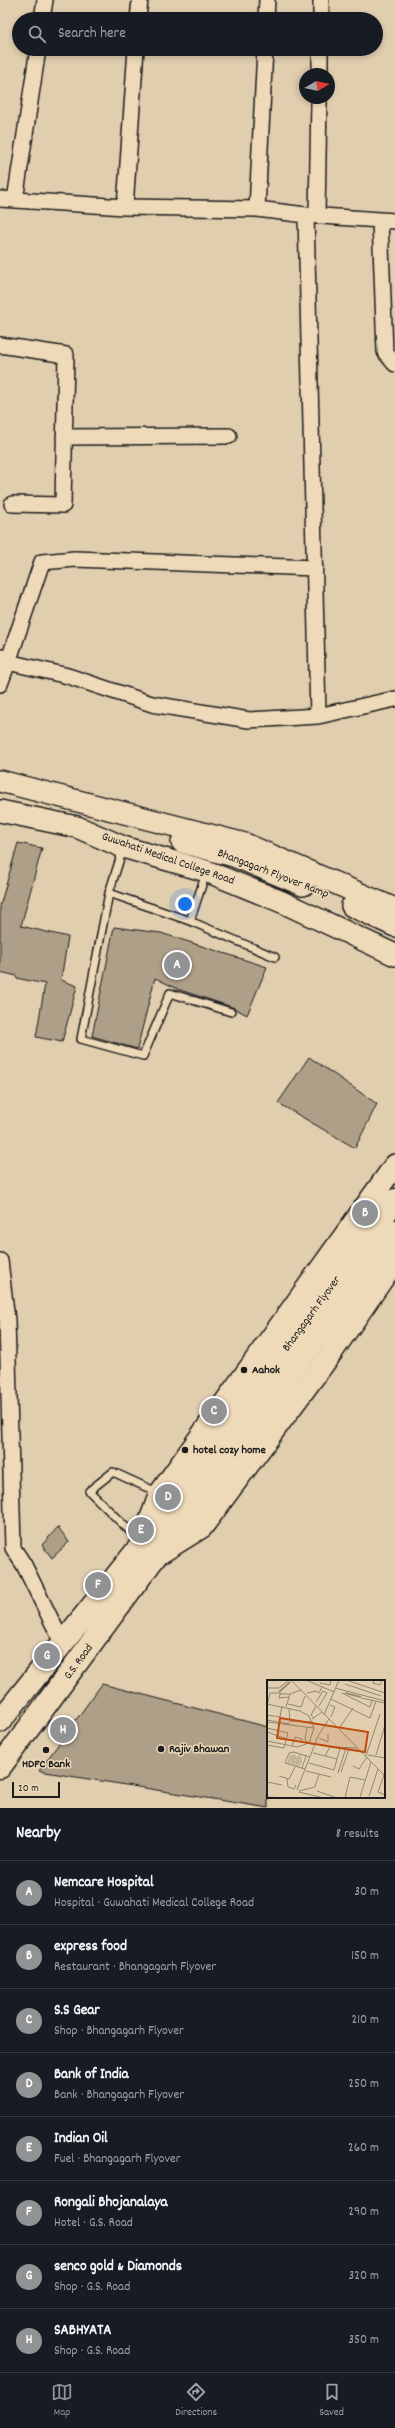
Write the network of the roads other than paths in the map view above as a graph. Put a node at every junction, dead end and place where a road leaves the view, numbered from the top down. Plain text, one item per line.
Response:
1 (45, 0) edge
2 (140, 0) edge
3 (267, 0) edge
4 (322, 0) edge
5 (43, 12) edge
6 (139, 12) edge
7 (266, 12) edge
8 (321, 12) edge
9 (37, 56) edge
10 (136, 56) edge
11 (265, 56) edge
12 (320, 56) edge
13 (320, 68) edge
14 (319, 104) edge
15 (0, 199) edge
16 (15, 200) junction
17 (125, 207) junction
18 (257, 209) junction
19 (311, 216) junction
20 (388, 221) edge
21 (389, 305) edge
22 (0, 345) edge
23 (395, 364) edge
24 (229, 436) dead end
25 (64, 437) junction
26 (12, 504) dead end
27 (315, 568) junction
28 (4, 659) edge
29 (0, 684) edge
30 (395, 699) edge
31 (318, 716) junction
32 (0, 781) edge
33 (84, 801) junction
34 (0, 811) edge
35 (101, 819) junction
36 (77, 827) junction
37 (123, 847) junction
38 (206, 871) junction
39 (109, 893) junction
40 (395, 909) edge
41 (190, 921) junction
42 (395, 926) edge
43 (395, 955) edge
44 (275, 958) dead end
45 (231, 1012) dead end
46 (395, 1166) edge
47 (395, 1200) edge
48 (395, 1231) edge
49 (0, 1261) edge
50 (395, 1261) edge
51 (2, 1291) edge
52 (4, 1413) edge
53 (6, 1481) edge
54 (173, 1504) junction
55 (150, 1549) junction
56 (62, 1642) junction
57 (6, 1710) edge
58 (0, 1767) edge

1 - 5 street
2 - 6 street
3 - 7 street
4 - 8 street
9 - 16 street
10 - 17 street
11 - 18 street
12 - 13 street
14 - 19 street
15 - 16 street
16 - 17 street
17 - 18 street
18 - 19 street
19 - 20 street
19 - 27 street
20 - 21 street
21 - 23 street
22 - 25 street
24 - 25 street
25 - 26 street
27 - 28 street
27 - 31 street
28 - 29 street
28 - 31 street
30 - 31 street
32 - 33 main road
33 - 35 main road
33 - 40 main road
34 - 36 main road, Guwahati Medical College Road
35 - 36 main road
35 - 42 main road, Bhangagarh Flyover Ramp
36 - 37 main road, Guwahati Medical College Road
37 - 38 main road, Guwahati Medical College Road
37 - 39 lane
38 - 41 lane
38 - 43 main road, Guwahati Medical College Road
39 - 41 lane
39 - 45 lane
41 - 44 lane
46 - 54 main road
47 - 54 main road, Bhangagarh Flyover
48 - 54 main road, Bhangagarh Flyover
49 - 51 street
50 - 55 main road
51 - 52 street
52 - 53 street
53 - 56 street
54 - 55 main road, Bhangagarh Flyover
54 - 55 lane
55 - 56 main road, G.S. Road
55 - 58 main road, G.S. Road
56 - 57 main road, G.S. Road

